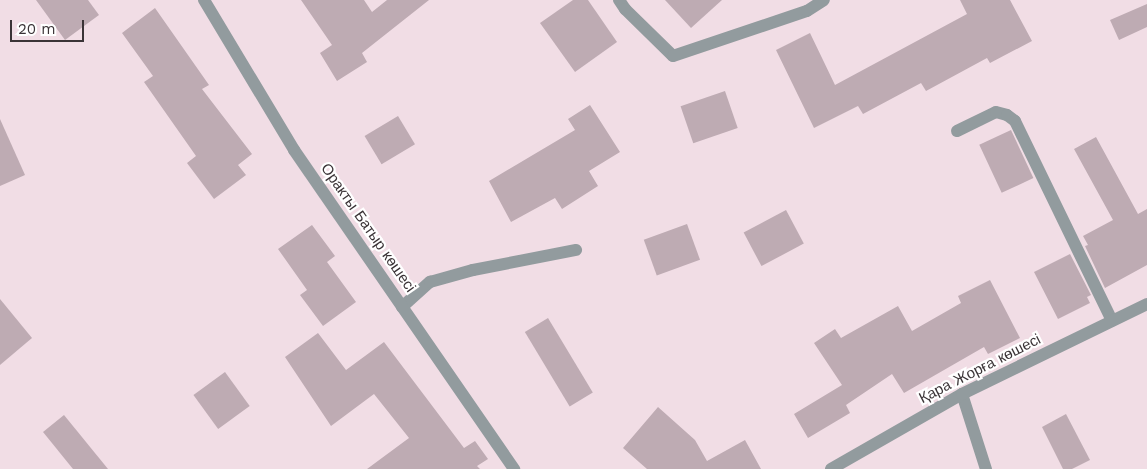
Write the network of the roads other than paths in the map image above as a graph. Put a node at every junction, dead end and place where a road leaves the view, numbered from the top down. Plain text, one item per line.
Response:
1 (204, 0) edge
2 (619, 0) edge
3 (824, 0) edge
4 (957, 131) dead end
5 (576, 250) dead end
6 (1147, 304) edge
7 (402, 307) junction
8 (1112, 321) junction
9 (962, 394) junction
10 (514, 469) edge
11 (831, 469) edge
12 (986, 469) edge

1 - 7 street, Оракты Батыр көшесі
2 - 3 street
4 - 8 street
5 - 7 street
6 - 8 street, Қара Жорға көшесі
7 - 10 street, Оракты Батыр көшесі
8 - 9 street, Қара Жорға көшесі
9 - 11 street, Қара Жорға көшесі
9 - 12 street

